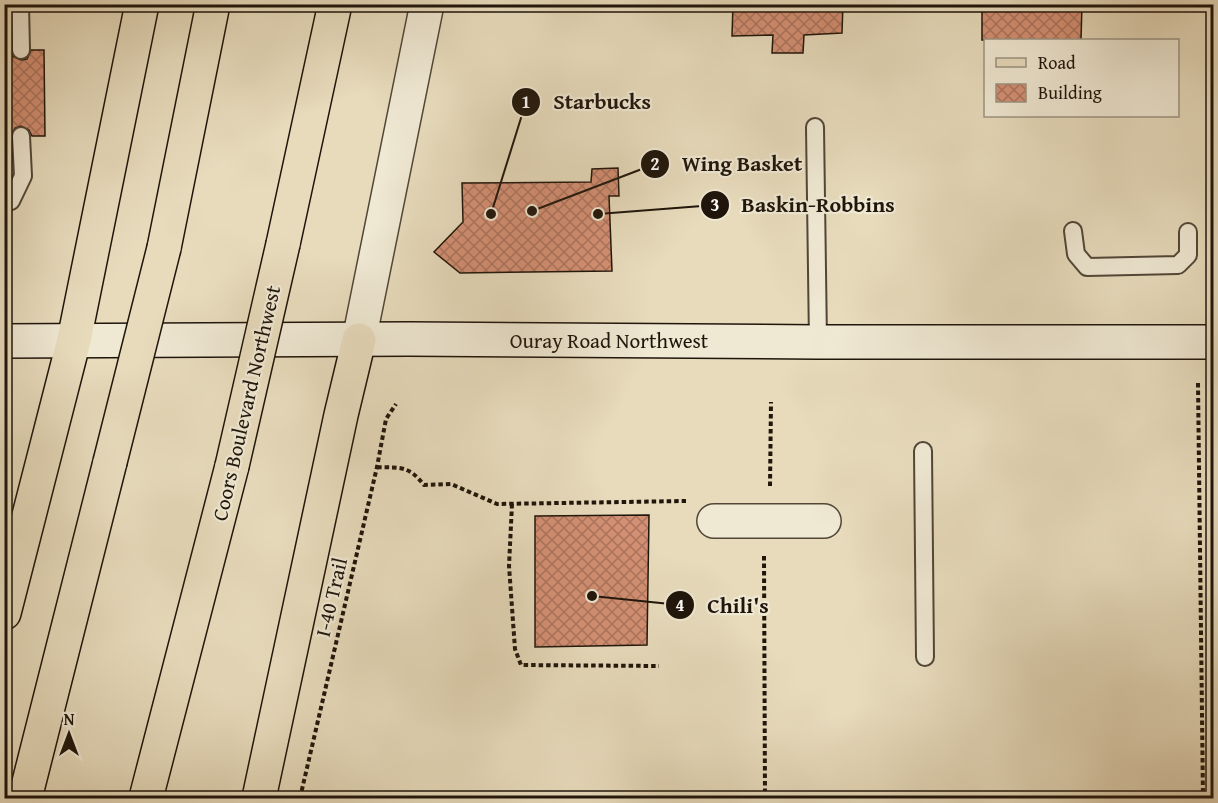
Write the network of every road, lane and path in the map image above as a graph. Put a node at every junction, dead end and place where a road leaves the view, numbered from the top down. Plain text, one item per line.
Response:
1 (20, 4) edge
2 (142, 4) edge
3 (213, 4) edge
4 (335, 4) edge
5 (427, 4) edge
6 (21, 50) dead end
7 (815, 127) dead end
8 (21, 136) dead end
9 (4, 203) edge
10 (1073, 231) dead end
11 (1188, 232) dead end
12 (74, 340) junction
13 (359, 340) junction
14 (4, 341) edge
15 (818, 342) junction
16 (1214, 342) edge
17 (1198, 383) dead end
18 (771, 402) dead end
19 (396, 404) dead end
20 (923, 451) dead end
21 (377, 467) junction
22 (512, 504) junction
23 (764, 505) junction
24 (704, 510) joint
25 (824, 521) dead end
26 (4, 613) edge
27 (925, 657) dead end
28 (659, 666) dead end
29 (25, 798) edge
30 (146, 798) edge
31 (259, 798) edge
32 (300, 798) edge
33 (765, 798) edge
34 (1203, 798) edge

1 - 6 lane
2 - 12 main road
3 - 29 main road, bridge
4 - 30 main road, Coors Boulevard Northwest, bridge
5 - 13 street
7 - 15 lane
8 - 9 lane
10 - 11 lane
12 - 13 street, Ouray Road Northwest
12 - 14 street, Ouray Road Northwest
12 - 26 main road
13 - 15 street, Ouray Road Northwest
13 - 31 main road
15 - 16 street, Ouray Road Northwest
17 - 34 path
18 - 23 path
19 - 21 path, I-40 Trail
20 - 27 lane
21 - 22 path
21 - 32 path, I-40 Trail
22 - 24 path
22 - 28 path
23 - 24 street
23 - 25 street
23 - 33 path

